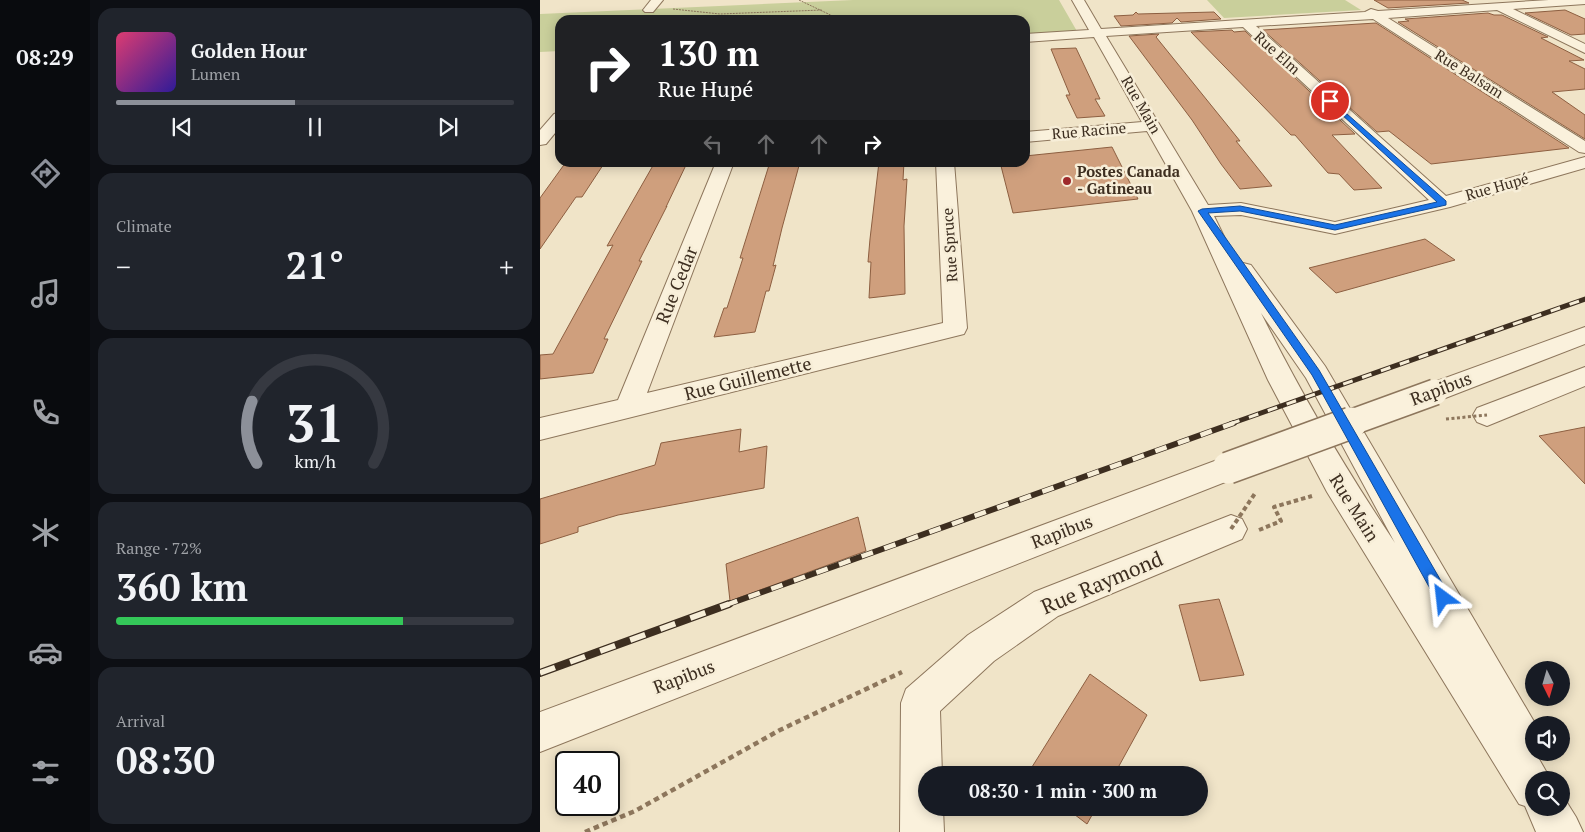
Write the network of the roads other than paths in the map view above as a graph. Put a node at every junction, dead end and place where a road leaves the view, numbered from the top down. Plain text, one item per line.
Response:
1 (657, 0) edge
2 (1078, 0) edge
3 (1484, 0) edge
4 (1585, 1) edge
5 (1358, 4) dead end
6 (1498, 7) junction
7 (649, 10) road end
8 (1375, 14) junction
9 (1245, 23) junction
10 (1099, 33) junction
11 (1030, 38) edge
12 (1585, 49) edge
13 (555, 113) edge
14 (1153, 126) junction
15 (1030, 136) edge
16 (540, 140) edge
17 (1585, 148) edge
18 (1585, 162) edge
19 (723, 167) edge
20 (945, 167) edge
21 (1443, 203) junction
22 (1202, 211) junction
23 (955, 328) joint
24 (1585, 335) edge
25 (1585, 376) edge
26 (628, 408) junction
27 (1487, 415) dead end
28 (540, 429) edge
29 (1239, 532) road end
30 (540, 732) edge
31 (1541, 771) edge
32 (1525, 775) edge
33 (1551, 816) edge
34 (1566, 816) edge
35 (922, 832) edge
36 (1562, 832) edge
37 (1575, 832) edge

1 - 7 street
2 - 10 street, Rue Main
3 - 6 street
4 - 6 street
5 - 8 street, Rue Balsam
6 - 8 street
6 - 12 street
8 - 9 street
8 - 17 street, Rue Balsam
9 - 10 street
9 - 21 street, Rue Elm
10 - 11 street
10 - 14 street, Rue Main
13 - 16 street
14 - 15 street, Rue Racine
14 - 22 street, Rue Main
18 - 21 street, Rue Hupé
19 - 26 street, Rue Cedar
20 - 23 street, Rue Spruce
21 - 22 street, Rue Hupé
22 - 31 street, Rue Main
22 - 32 street, Rue Main
23 - 26 street, Rue Guillemette
24 - 30 street, Rapibus, bridge
25 - 27 street
26 - 28 street, Rue Guillemette
29 - 35 street, Rue Raymond
33 - 36 street
34 - 37 street

